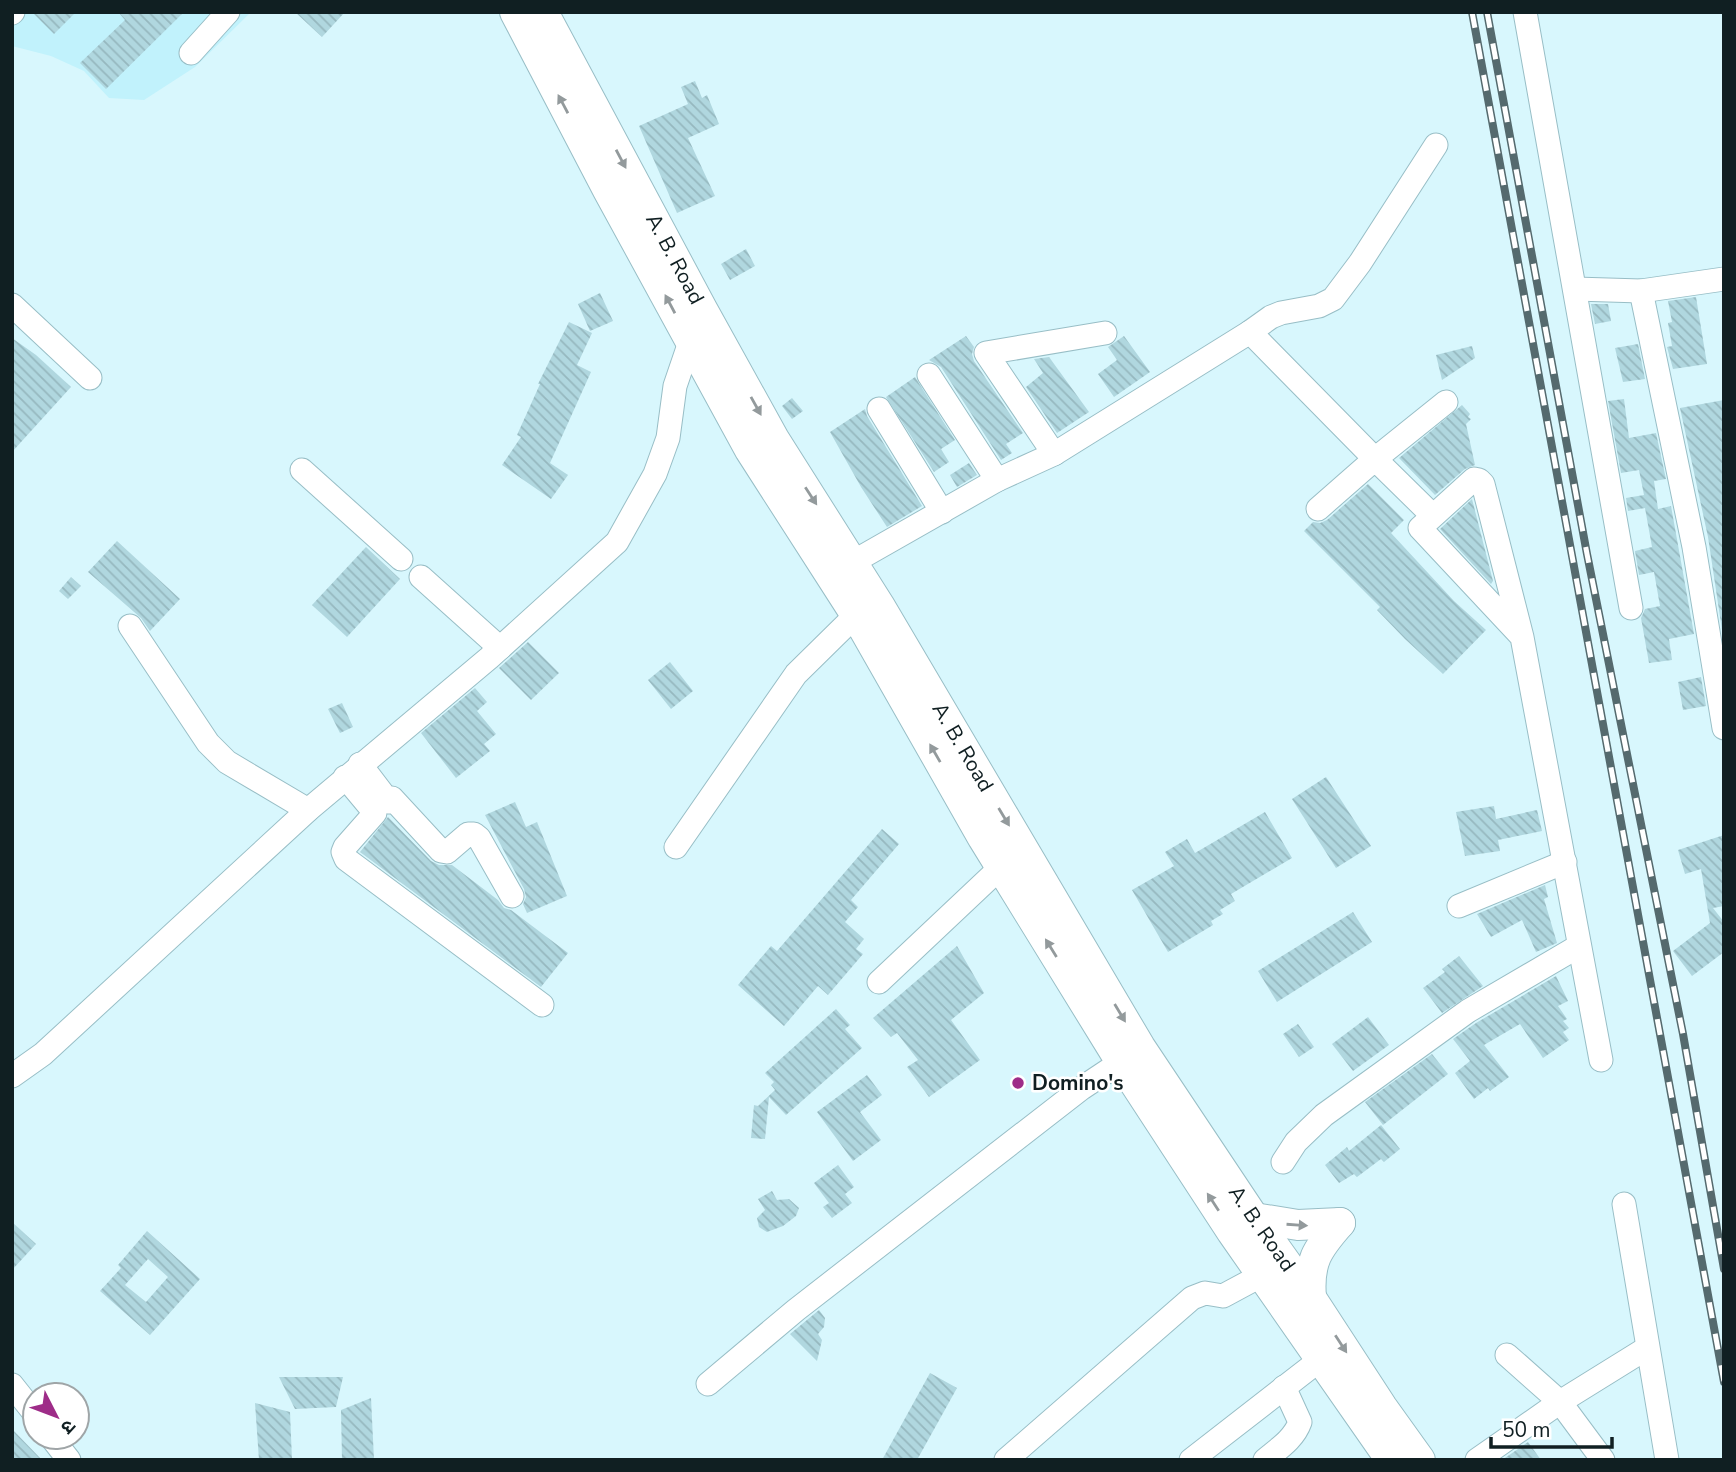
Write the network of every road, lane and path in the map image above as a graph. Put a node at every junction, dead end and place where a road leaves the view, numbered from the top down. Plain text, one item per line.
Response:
1 (228, 12) edge
2 (515, 12) edge
3 (543, 12) edge
4 (1525, 12) edge
5 (191, 53) dead end
6 (1436, 145) dead end
7 (1724, 278) edge
8 (1575, 289) junction
9 (1642, 291) junction
10 (12, 305) edge
11 (1105, 332) dead end
12 (1250, 332) junction
13 (690, 342) junction
14 (721, 371) junction
15 (929, 375) dead end
16 (90, 378) dead end
17 (1446, 402) dead end
18 (879, 409) dead end
19 (762, 444) junction
20 (1054, 454) junction
21 (1375, 459) junction
22 (302, 470) dead end
23 (997, 480) junction
24 (1318, 509) dead end
25 (942, 512) junction
26 (1432, 515) junction
27 (401, 559) dead end
28 (853, 562) junction
29 (421, 577) dead end
30 (1631, 608) dead end
31 (856, 615) junction
32 (130, 626) dead end
33 (1522, 637) junction
34 (500, 648) junction
35 (1724, 728) edge
36 (352, 771) junction
37 (382, 807) junction
38 (308, 810) junction
39 (676, 847) dead end
40 (1565, 862) junction
41 (1001, 867) junction
42 (512, 896) dead end
43 (1459, 906) dead end
44 (1579, 946) junction
45 (879, 982) dead end
46 (542, 1005) dead end
47 (1601, 1060) dead end
48 (1121, 1062) junction
49 (12, 1076) edge
50 (1283, 1162) dead end
51 (1624, 1204) dead end
52 (1243, 1225) junction
53 (1273, 1267) junction
54 (1300, 1305) junction
55 (1647, 1349) junction
56 (1507, 1355) dead end
57 (1321, 1359) junction
58 (708, 1384) dead end
59 (1284, 1387) junction
60 (1560, 1402) junction
61 (1479, 1459) edge
62 (1006, 1460) edge
63 (1191, 1460) edge
64 (1265, 1460) edge
65 (1391, 1460) edge
66 (1420, 1460) edge
67 (1603, 1460) edge
68 (1667, 1460) edge

1 - 5 street
13 -> 2 main road, A. B. Road
3 -> 14 main road, A. B. Road
4 - 8 street
6 - 12 street
7 - 9 street
8 - 9 street
8 - 30 street
9 - 35 street
10 - 16 street
11 - 20 street
12 - 20 street
12 - 21 street
13 - 14 main road, A. B. Road
13 - 34 street
14 - 19 main road, A. B. Road
15 - 23 street
17 - 21 street
18 - 25 street
19 -> 28 main road, A. B. Road
19 - 31 main road, A. B. Road
20 - 23 street
21 - 24 street
21 - 26 street
22 - 27 street
23 - 25 street
25 - 28 street
26 - 33 street
26 - 33 street
28 -> 52 main road, A. B. Road
29 - 34 street
31 - 39 street
41 -> 31 main road, A. B. Road
32 - 38 street
33 - 40 street
34 - 36 street
36 - 37 street
36 - 38 street
37 - 42 street
37 - 46 street
38 - 49 street
40 - 43 street
40 - 44 street
41 - 45 street
48 -> 41 main road, A. B. Road
44 - 47 street
44 - 50 street
52 -> 48 main road, A. B. Road
48 - 58 street
51 - 55 street
52 - 53 main road, A. B. Road
52 -> 54 main road
53 - 54 main road, A. B. Road
53 - 62 street
54 - 57 main road, A. B. Road
54 -> 66 main road, A. B. Road
55 - 60 street
55 - 68 street
56 - 60 street
57 - 59 street
57 - 65 main road, A. B. Road
59 - 63 street
59 - 64 street
60 - 61 street
60 - 67 street

